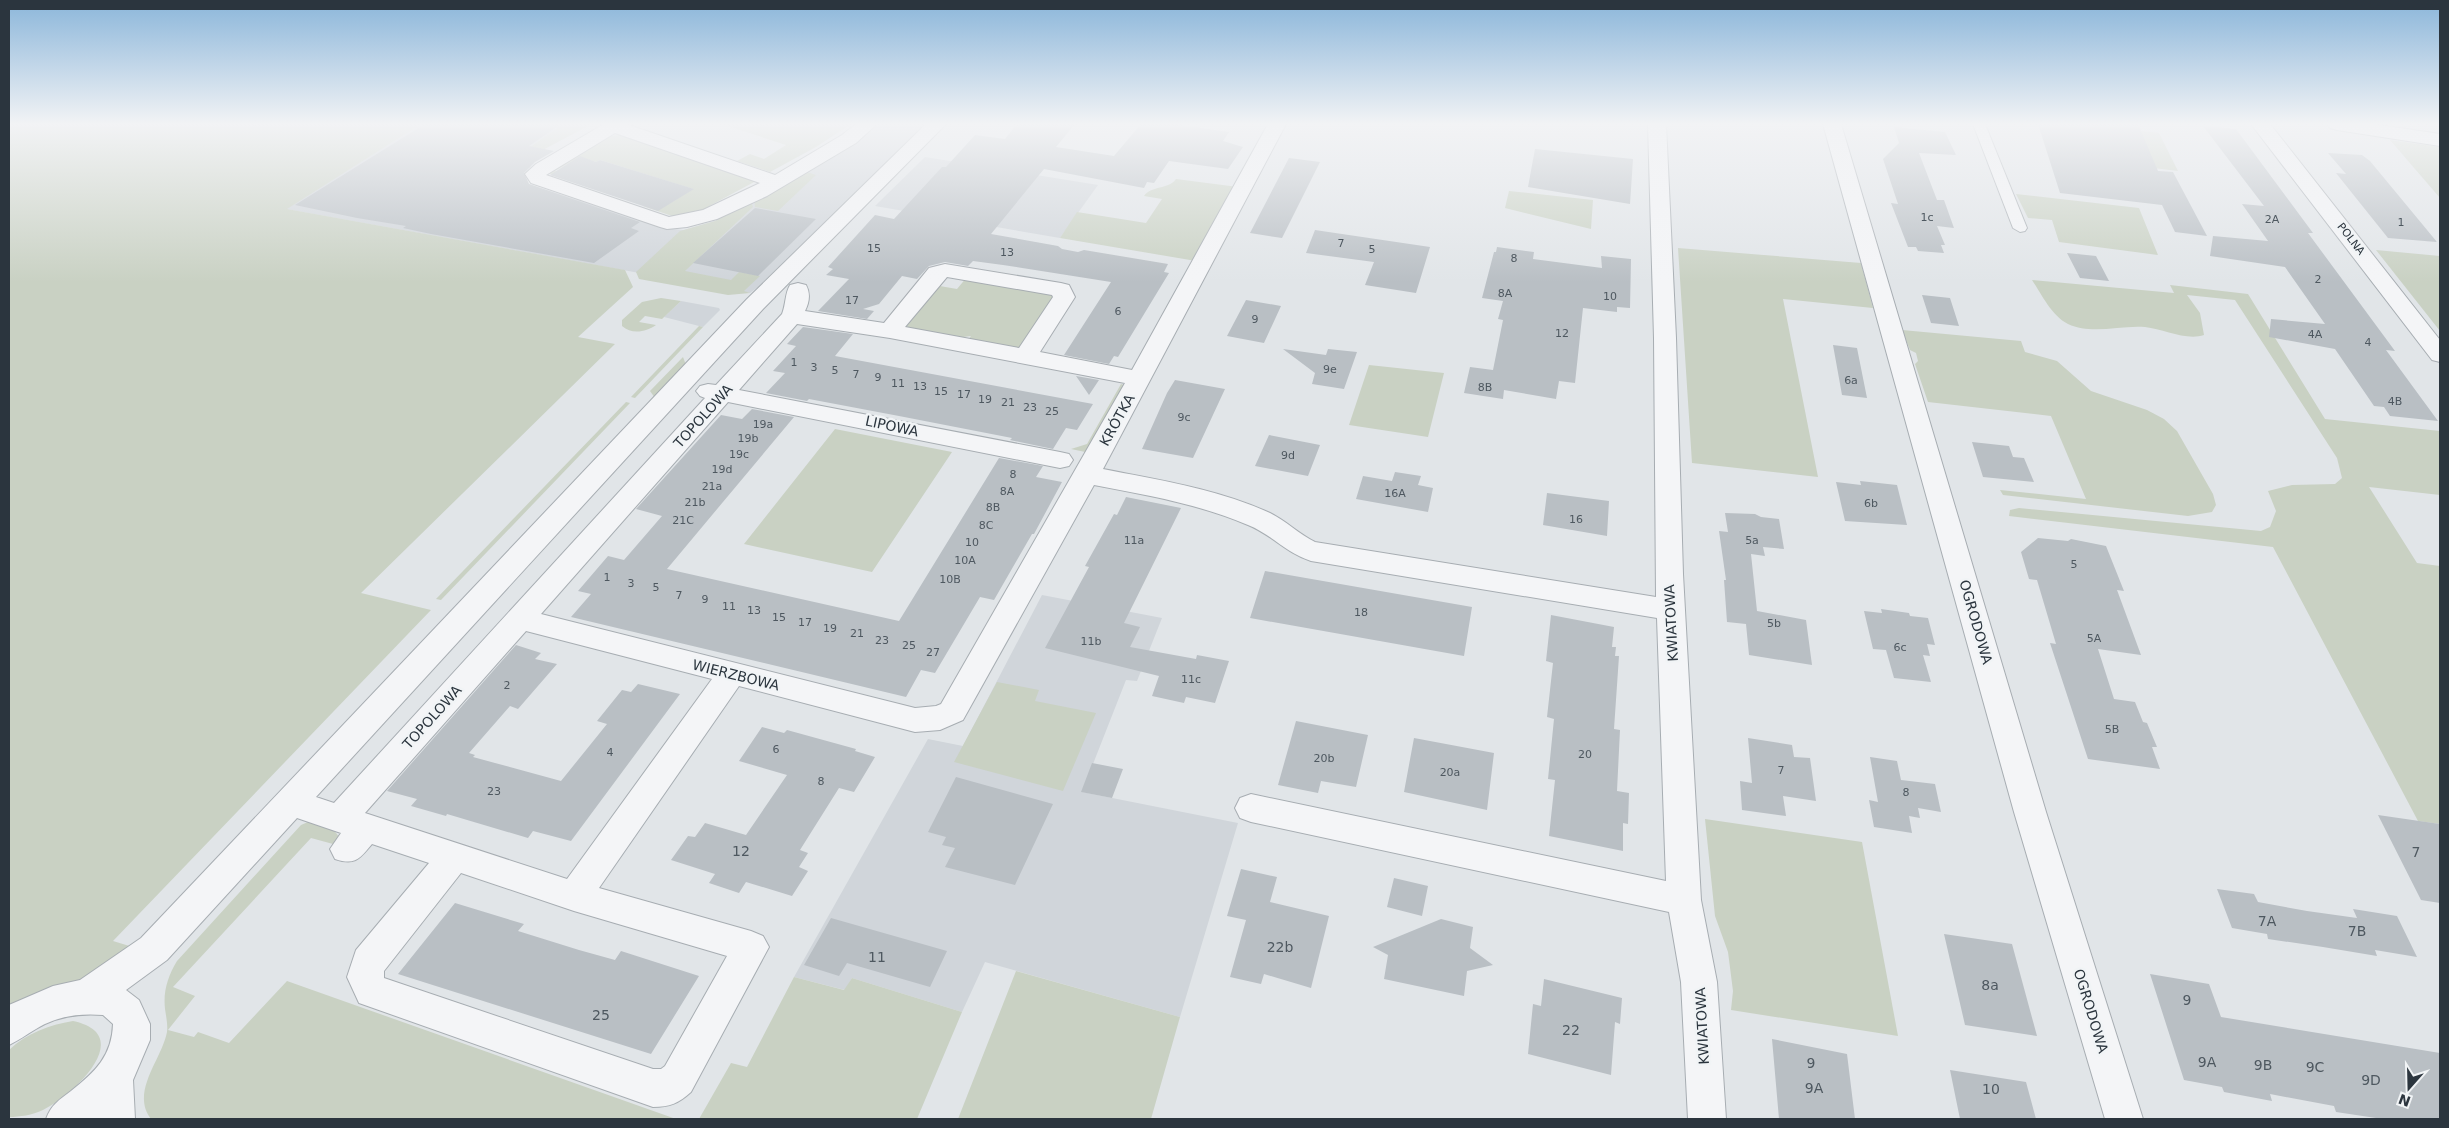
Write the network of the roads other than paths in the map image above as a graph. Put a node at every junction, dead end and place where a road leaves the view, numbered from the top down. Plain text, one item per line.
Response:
1 (537, 177) edge
2 (760, 177) edge
3 (784, 177) edge
4 (883, 177) edge
5 (1248, 177) edge
6 (1659, 177) edge
7 (1847, 177) edge
8 (2000, 177) edge
9 (2301, 177) edge
10 (775, 182) junction
11 (2020, 228) dead end
12 (890, 331) junction
13 (2440, 355) edge
14 (1026, 356) junction
15 (1139, 378) junction
16 (680, 385) junction
17 (723, 394) junction
18 (1060, 460) dead end
19 (1087, 475) junction
20 (1671, 610) junction
21 (521, 619) junction
22 (732, 674) junction
23 (952, 712) joint
24 (292, 803) junction
25 (1251, 808) dead end
26 (351, 832) junction
27 (453, 858) junction
28 (574, 896) junction
29 (1684, 900) junction
30 (154, 949) junction
31 (89, 996) junction
32 (124, 1008) junction
33 (10, 1024) edge
34 (114, 1075) junction
35 (65, 1119) edge
36 (116, 1119) edge
37 (1707, 1119) edge
38 (2124, 1119) edge

1 - 10 street
2 - 10 street
3 - 10 street
4 - 16 street
5 - 15 street, KRÓTKA
6 - 20 street, KWIATOWA
7 - 38 street, OGRODOWA
8 - 11 lane
9 - 13 street, POLNA
12 - 14 street
12 - 14 street
12 - 17 street, TOPOLOWA
14 - 15 street
15 - 19 street, KRÓTKA
16 - 17 street, LIPOWA
16 - 24 street
17 - 18 street, LIPOWA
17 - 21 street, TOPOLOWA
19 - 20 street
19 - 23 street, KRÓTKA
20 - 29 street, KWIATOWA
21 - 22 street, WIERZBOWA
21 - 26 street, TOPOLOWA
22 - 23 street, WIERZBOWA
22 - 28 street
24 - 26 street
24 - 30 street
25 - 29 street
26 - 27 street
27 - 28 street
27 - 28 street
29 - 37 street, KWIATOWA
30 - 31 street
30 - 32 street
31 - 32 street
31 - 33 street
32 - 34 street
34 - 35 street
34 - 36 street

